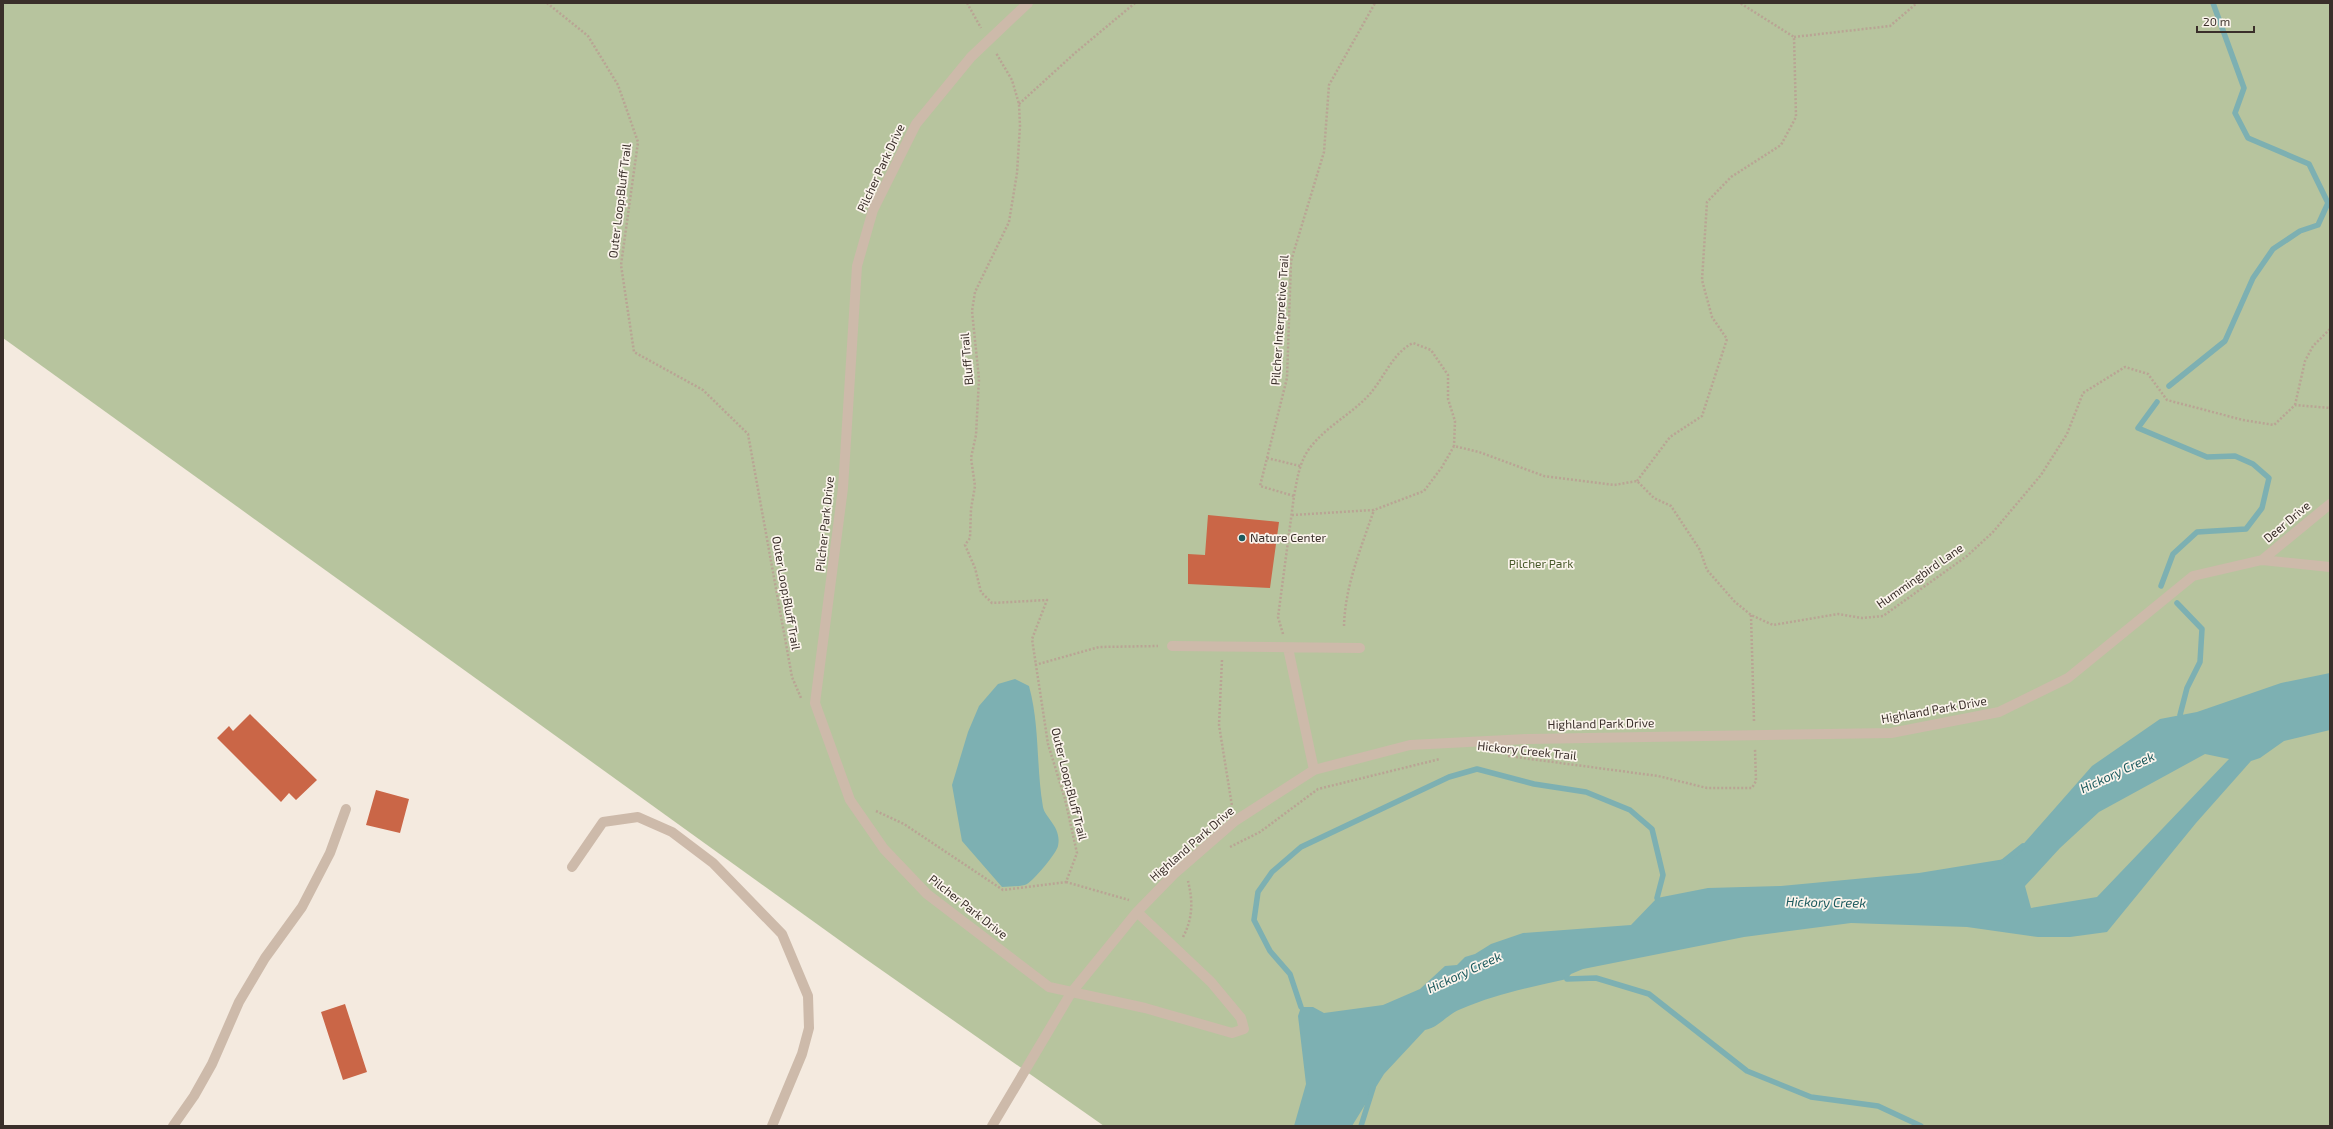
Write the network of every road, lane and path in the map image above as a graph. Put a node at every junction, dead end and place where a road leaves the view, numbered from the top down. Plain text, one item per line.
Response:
1 (547, 3) edge
2 (967, 3) edge
3 (1028, 3) edge
4 (1135, 3) edge
5 (1375, 3) edge
6 (1740, 3) edge
7 (1917, 3) edge
8 (1794, 37) junction
9 (989, 41) junction
10 (1019, 104) junction
11 (2330, 329) edge
12 (2295, 405) junction
13 (2330, 408) edge
14 (1454, 446) junction
15 (1267, 458) junction
16 (1300, 466) junction
17 (1638, 481) junction
18 (1294, 496) junction
19 (2330, 504) edge
20 (1374, 510) junction
21 (1292, 515) junction
22 (2262, 560) junction
23 (2330, 567) edge
24 (1751, 615) junction
25 (1344, 626) dead end
26 (1172, 646) joint
27 (1223, 647) junction
28 (1288, 648) junction
29 (1360, 648) dead end
30 (1035, 665) junction
31 (804, 705) dead end
32 (1754, 735) junction
33 (1500, 756) dead end
34 (1441, 759) dead end
35 (1314, 770) junction
36 (850, 800) junction
37 (346, 809) dead end
38 (1235, 820) junction
39 (1226, 848) dead end
40 (1184, 865) junction
41 (572, 867) dead end
42 (1066, 882) junction
43 (1136, 897) dead end
44 (1136, 912) junction
45 (1177, 950) junction
46 (1071, 993) junction
47 (173, 1126) edge
48 (772, 1126) edge
49 (992, 1126) edge

1 - 31 path, Outer Loop;Bluff Trail
2 - 9 path, Bluff Trail
3 - 9 street, Pilcher Park Drive
4 - 10 path
5 - 15 path, Pilcher Interpretive Trail
6 - 8 path
7 - 8 path
8 - 17 path
9 - 10 path, Bluff Trail
9 - 36 street, Pilcher Park Drive
10 - 30 path, Bluff Trail
11 - 12 path
12 - 13 path
12 - 24 path, Hummingbird Lane
14 - 16 path
14 - 17 path
14 - 20 path
15 - 16 path
15 - 18 path, Pilcher Interpretive Trail
16 - 18 path
17 - 24 path, Hummingbird Lane
18 - 21 path
19 - 22 street, Deer Drive
20 - 21 path
20 - 25 path
21 - 28 path
22 - 23 street, Highland Park Drive
22 - 32 street, Highland Park Drive
24 - 32 path, Hickory Creek Trail
26 - 27 street
26 - 30 path
27 - 28 street
27 - 38 path
28 - 29 street
28 - 35 street
30 - 42 path, Outer Loop;Bluff Trail
32 - 33 path, Hickory Creek Trail
32 - 35 street, Highland Park Drive
34 - 39 path
35 - 38 street, Highland Park Drive
36 - 42 path
36 - 46 street, Pilcher Park Drive
37 - 47 street
38 - 40 street, Highland Park Drive
40 - 44 street, Highland Park Drive
40 - 45 path
41 - 48 street
42 - 43 path
44 - 45 street
44 - 46 street, Highland Park Drive
45 - 46 street, Pilcher Park Drive
46 - 49 street, Highland Park Drive

